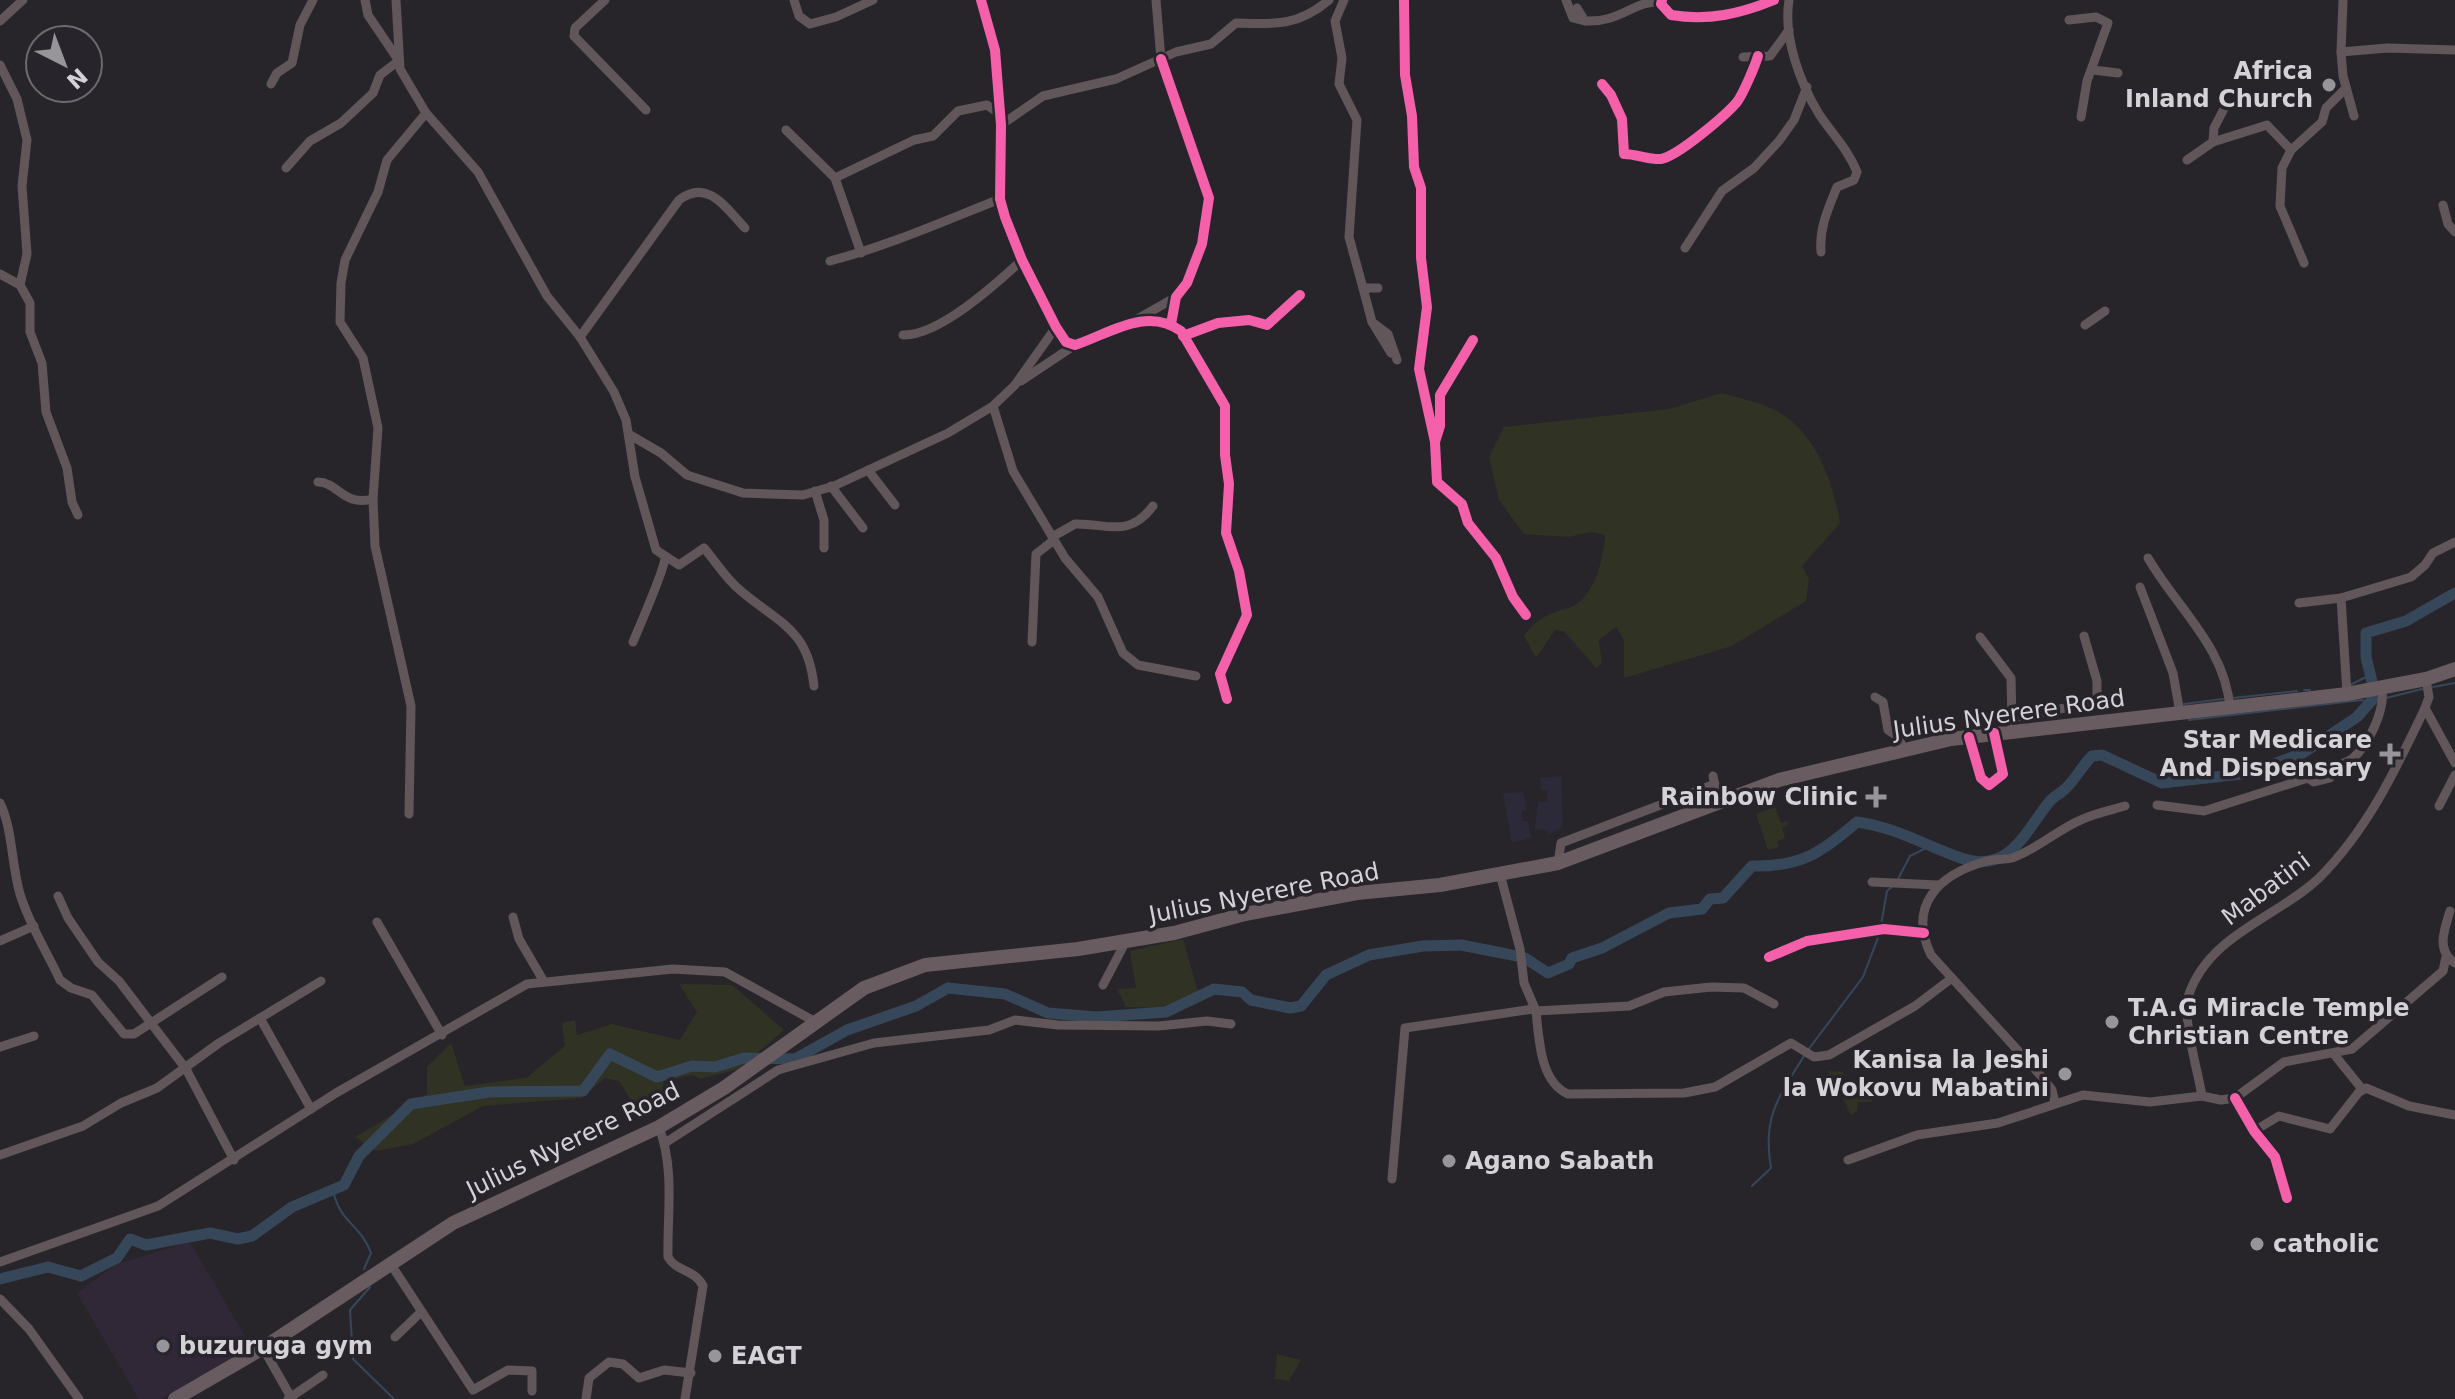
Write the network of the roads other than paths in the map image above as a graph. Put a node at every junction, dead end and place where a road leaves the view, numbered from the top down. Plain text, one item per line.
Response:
1 (23, 0) edge
2 (313, 0) edge
3 (365, 0) edge
4 (396, 0) edge
5 (605, 0) edge
6 (794, 0) edge
7 (873, 0) edge
8 (981, 0) edge
9 (1156, 0) edge
10 (1329, 0) edge
11 (1344, 0) edge
12 (1404, 0) edge
13 (1566, 0) edge
14 (1774, 0) edge
15 (1789, 0) edge
16 (2343, 0) edge
17 (1661, 1) edge
18 (1577, 8) dead end
19 (2069, 20) dead end
20 (0, 21) edge
21 (1585, 21) junction
22 (1789, 30) junction
23 (2455, 50) edge
24 (2341, 52) junction
25 (1758, 56) junction
26 (1743, 57) dead end
27 (1161, 59) junction
28 (397, 60) junction
29 (0, 65) edge
30 (2093, 70) junction
31 (2118, 73) dead end
32 (271, 84) dead end
33 (1602, 84) dead end
34 (1807, 87) junction
35 (2346, 88) junction
36 (2226, 105) dead end
37 (646, 110) dead end
38 (426, 113) junction
39 (1000, 114) junction
40 (2354, 116) dead end
41 (2081, 117) dead end
42 (1001, 125) junction
43 (786, 130) dead end
44 (2213, 142) junction
45 (2291, 150) junction
46 (2187, 160) dead end
47 (286, 168) dead end
48 (835, 178) junction
49 (1000, 199) junction
50 (2443, 205) dead end
51 (745, 228) dead end
52 (2455, 232) edge
53 (1685, 248) dead end
54 (1821, 252) dead end
55 (861, 253) junction
56 (1022, 260) junction
57 (830, 261) dead end
58 (2304, 263) dead end
59 (0, 274) edge
60 (20, 285) junction
61 (1363, 288) junction
62 (1378, 288) dead end
63 (1300, 295) dead end
64 (1176, 297) junction
65 (2105, 311) dead end
66 (1134, 321) junction
67 (1171, 324) junction
68 (2085, 325) dead end
69 (1056, 327) junction
70 (903, 335) dead end
71 (1183, 336) junction
72 (580, 337) junction
73 (1473, 340) dead end
74 (1075, 345) junction
75 (1395, 357) dead end
76 (1015, 385) junction
77 (993, 406) junction
78 (630, 435) junction
79 (1435, 442) junction
80 (868, 470) junction
81 (318, 482) dead end
82 (831, 486) junction
83 (815, 491) junction
84 (373, 499) junction
85 (895, 505) dead end
86 (1153, 506) dead end
87 (78, 515) dead end
88 (863, 528) dead end
89 (1053, 539) junction
90 (2455, 542) edge
91 (824, 548) dead end
92 (665, 558) junction
93 (2148, 558) dead end
94 (2140, 587) dead end
95 (2341, 598) junction
96 (2299, 603) dead end
97 (1526, 615) dead end
98 (2084, 636) dead end
99 (1980, 637) dead end
100 (633, 642) dead end
101 (1032, 642) dead end
102 (2455, 669) edge
103 (1196, 676) dead end
104 (2426, 679) junction
105 (814, 686) dead end
106 (2347, 694) junction
107 (2383, 695) junction
108 (1875, 697) dead end
109 (1227, 699) dead end
110 (2230, 702) junction
111 (2084, 706) junction
112 (2425, 708) junction
113 (2180, 713) junction
114 (2012, 724) junction
115 (2082, 724) junction
116 (1994, 733) junction
117 (1969, 737) junction
118 (1904, 749) junction
119 (2454, 761) edge
120 (2455, 775) edge
121 (1718, 801) junction
122 (0, 803) edge
123 (2157, 805) dead end
124 (2125, 806) dead end
125 (2439, 806) dead end
126 (409, 814) dead end
127 (1558, 863) junction
128 (1500, 874) junction
129 (1872, 882) dead end
130 (1938, 885) junction
131 (58, 896) dead end
132 (2450, 911) dead end
133 (513, 917) dead end
134 (377, 922) dead end
135 (34, 926) junction
136 (1924, 933) junction
137 (0, 941) edge
138 (1126, 941) junction
139 (1769, 957) dead end
140 (2450, 960) edge
141 (222, 977) dead end
142 (1952, 978) junction
143 (543, 980) junction
144 (321, 981) dead end
145 (1103, 985) dead end
146 (1774, 1004) dead end
147 (1534, 1010) junction
148 (260, 1018) junction
149 (814, 1021) junction
150 (150, 1022) junction
151 (1231, 1024) dead end
152 (442, 1035) junction
153 (34, 1036) dead end
154 (0, 1047) edge
155 (2333, 1053) junction
156 (186, 1069) junction
157 (2362, 1089) junction
158 (2202, 1096) junction
159 (2055, 1103) junction
160 (311, 1109) junction
161 (2455, 1115) edge
162 (659, 1127) junction
163 (2254, 1131) dead end
164 (665, 1143) junction
165 (0, 1155) edge
166 (234, 1160) junction
167 (1848, 1160) dead end
168 (1392, 1179) dead end
169 (0, 1262) edge
170 (390, 1263) junction
171 (0, 1299) edge
172 (421, 1312) junction
173 (395, 1337) dead end
174 (263, 1348) junction
175 (691, 1373) junction
176 (323, 1375) dead end
177 (532, 1391) dead end
178 (290, 1398) edge
179 (79, 1399) edge
180 (175, 1399) edge
181 (586, 1399) edge
182 (685, 1399) edge

1 - 20 street
2 - 32 street
3 - 28 street
4 - 28 street
5 - 37 street
6 - 7 street
8 - 39 street
9 - 27 street
10 - 27 street
11 - 61 street
12 - 79 street
13 - 21 street
14 - 17 street
15 - 22 street
16 - 24 street
17 - 21 street
18 - 21 street
19 - 30 street
22 - 25 street
22 - 34 street
23 - 24 street
24 - 35 street
25 - 26 street
25 - 33 street
27 - 42 street
27 - 64 street
28 - 38 street
28 - 47 street
29 - 60 street
30 - 31 street
30 - 41 street
34 - 53 street
34 - 54 street
35 - 40 street
35 - 45 street
36 - 44 street
38 - 72 street
38 - 84 street
39 - 42 street
39 - 48 street
42 - 49 street
43 - 48 street
44 - 45 street
44 - 46 street
45 - 58 street
48 - 55 street
49 - 55 street
49 - 56 street
50 - 52 street
51 - 72 street
55 - 57 street
56 - 69 street
56 - 70 street
59 - 60 street
60 - 87 street
61 - 62 street
61 - 75 street
63 - 71 street
64 - 66 street
64 - 67 street
65 - 68 street
66 - 67 street
66 - 74 street
67 - 71 street
69 - 74 street
69 - 76 street
71 - 109 street
72 - 78 street
73 - 79 street
74 - 76 street
76 - 77 street
77 - 80 street
77 - 89 street
78 - 83 street
78 - 92 street
79 - 97 street
80 - 82 street
80 - 85 street
81 - 84 street
82 - 83 street
82 - 88 street
83 - 91 street
84 - 126 street
86 - 89 street
89 - 101 street
89 - 103 street
90 - 95 street
92 - 100 street
92 - 105 street
93 - 110 street
94 - 113 street
95 - 96 street
95 - 106 street
98 - 111 street
99 - 114 street
102 - 104 highway, Julius Nyerere Road
104 - 107 highway, Julius Nyerere Road
104 - 112 street, Mabatini
106 - 107 highway, Julius Nyerere Road
106 - 110 highway, Julius Nyerere Road
107 - 123 street
108 - 118 street
110 - 113 highway, Julius Nyerere Road
111 - 114 street
111 - 115 street
112 - 119 street
112 - 158 street, Mabatini
113 - 115 highway, Julius Nyerere Road
114 - 115 highway, Julius Nyerere Road
114 - 116 highway, Julius Nyerere Road
116 - 117 highway, Julius Nyerere Road
116 - 117 street
117 - 118 highway, Julius Nyerere Road
118 - 121 highway, Julius Nyerere Road
120 - 125 street
121 - 127 highway, Julius Nyerere Road
121 - 127 street
122 - 135 street
124 - 130 street
127 - 128 highway, Julius Nyerere Road
128 - 138 highway, Julius Nyerere Road
128 - 147 street
129 - 130 street
130 - 136 street
131 - 150 street
132 - 140 street
133 - 143 street
134 - 152 street
135 - 137 street
135 - 150 street
136 - 139 street
136 - 142 street
138 - 145 street
138 - 149 highway, Julius Nyerere Road
140 - 155 street
141 - 150 street
142 - 147 street
142 - 159 street
143 - 149 street
143 - 152 street
144 - 148 street
146 - 147 street
147 - 168 street
148 - 156 street
148 - 160 street
149 - 162 highway, Julius Nyerere Road
150 - 156 street
151 - 164 street
152 - 160 street
153 - 154 street
155 - 157 street
155 - 158 street
156 - 165 street
156 - 166 street
157 - 161 street
157 - 163 street
158 - 159 street
159 - 167 street
160 - 166 street
162 - 164 street
162 - 170 highway, Julius Nyerere Road
164 - 175 street
166 - 169 street
170 - 172 street
170 - 174 highway, Julius Nyerere Road
171 - 179 street
172 - 173 street
172 - 177 street
174 - 178 street
174 - 180 highway, Julius Nyerere Road
175 - 181 street
175 - 182 street
176 - 178 street

